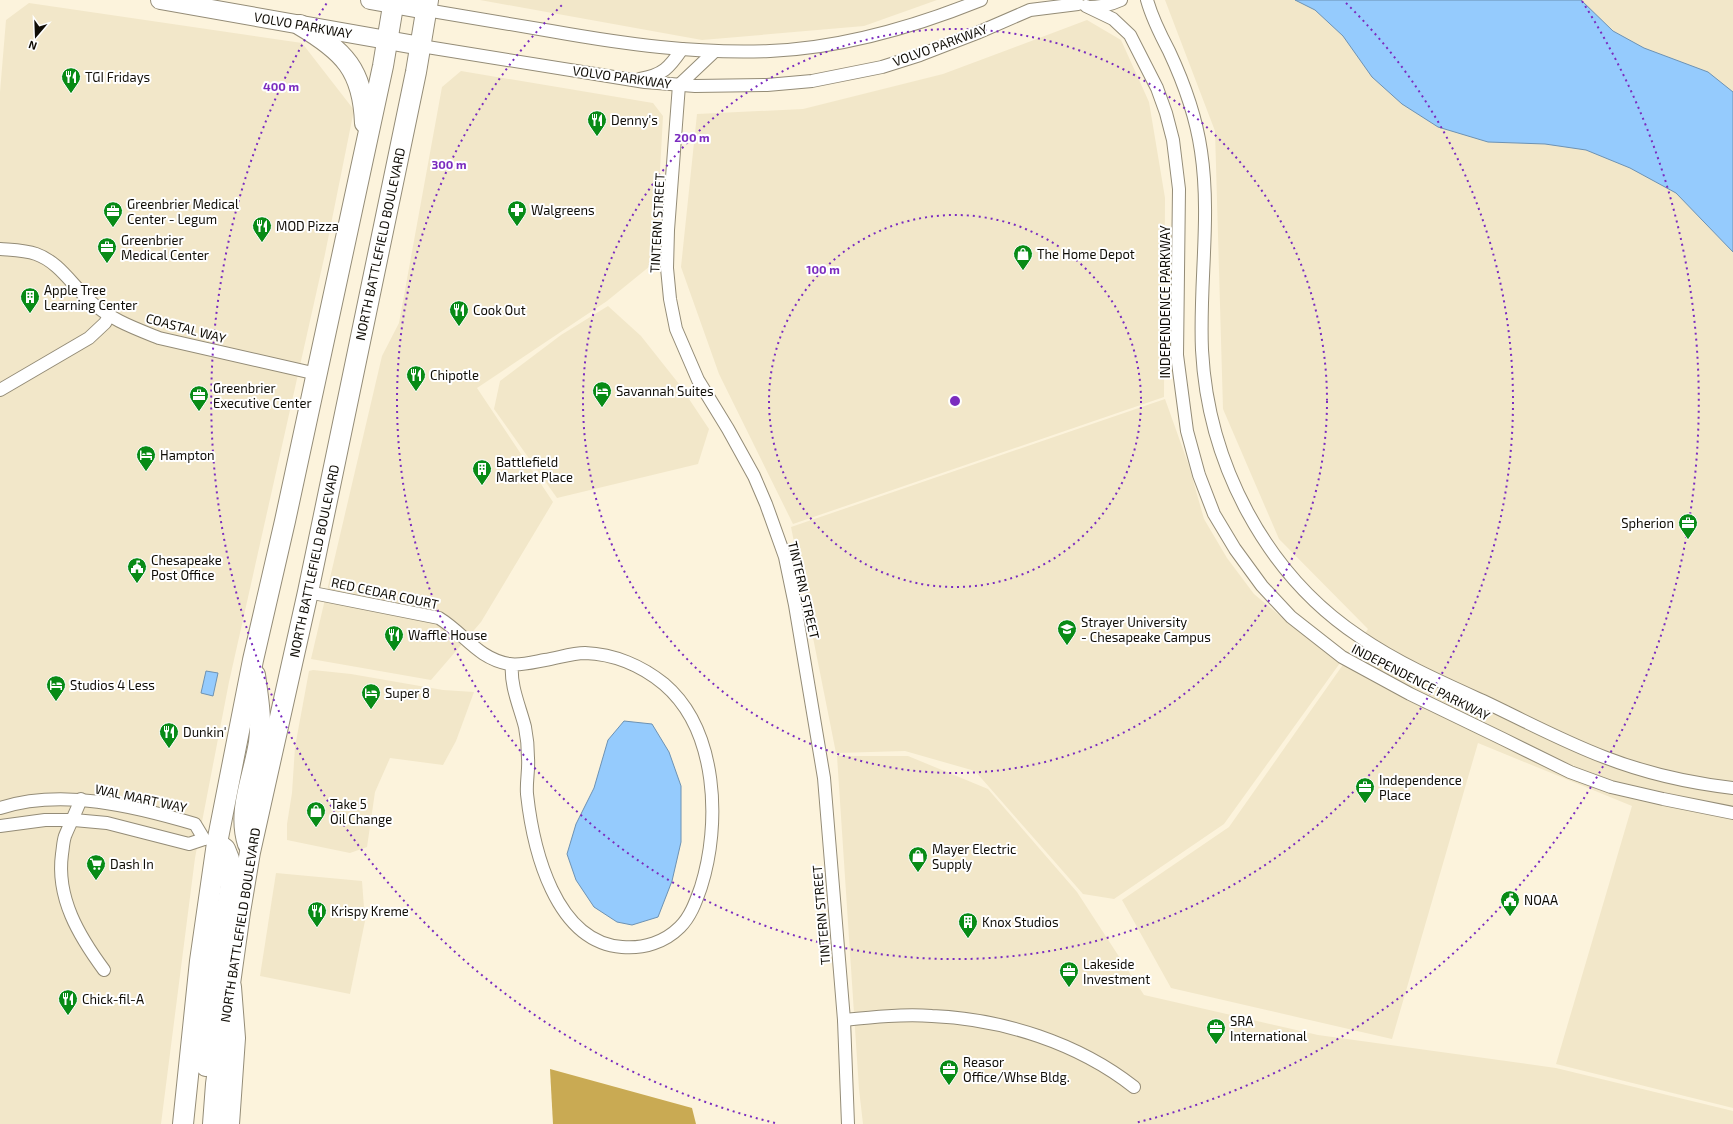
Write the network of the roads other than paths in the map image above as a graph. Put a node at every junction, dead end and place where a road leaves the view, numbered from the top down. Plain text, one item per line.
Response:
1 (160, 0) edge
2 (370, 0) edge
3 (981, 0) edge
4 (1121, 0) edge
5 (1147, 0) edge
6 (394, 2) edge
7 (1078, 4) edge
8 (427, 5) edge
9 (300, 25) junction
10 (388, 41) junction
11 (421, 46) junction
12 (682, 49) junction
13 (715, 51) junction
14 (633, 81) junction
15 (679, 85) junction
16 (366, 146) junction
17 (0, 249) edge
18 (109, 316) junction
19 (317, 374) junction
20 (0, 390) edge
21 (308, 592) junction
22 (253, 660) junction
23 (512, 665) junction
24 (1733, 788) edge
25 (81, 799) junction
26 (0, 806) edge
27 (1733, 813) edge
28 (74, 820) junction
29 (0, 826) edge
30 (211, 841) junction
31 (250, 852) junction
32 (104, 970) dead end
33 (230, 987) junction
34 (844, 1020) junction
35 (1134, 1087) dead end
36 (183, 1124) edge
37 (200, 1124) edge
38 (213, 1124) edge
39 (228, 1124) edge
40 (848, 1124) edge

1 - 9 main road, VOLVO PARKWAY
2 - 6 main road, VOLVO PARKWAY
3 - 13 street, VOLVO PARKWAY
4 - 7 street, VOLVO PARKWAY
5 - 24 street, INDEPENDENCE PARKWAY
6 - 8 main road, VOLVO PARKWAY
6 - 10 main road
7 - 15 street, VOLVO PARKWAY
7 - 27 street, INDEPENDENCE PARKWAY
8 - 11 main road, NORTH BATTLEFIELD BOULEVARD
8 - 12 street, VOLVO PARKWAY
9 - 10 main road, VOLVO PARKWAY
9 - 16 main road
10 - 11 main road, VOLVO PARKWAY
10 - 16 main road
11 - 14 street, VOLVO PARKWAY
11 - 21 main road, NORTH BATTLEFIELD BOULEVARD
12 - 13 street, VOLVO PARKWAY
12 - 14 street
13 - 15 street
14 - 15 street, VOLVO PARKWAY
15 - 34 street, TINTERN STREET
16 - 19 main road
17 - 18 street, COASTAL WAY
18 - 19 street, COASTAL WAY
18 - 20 street
19 - 22 main road
21 - 23 street, RED CEDAR COURT
21 - 31 main road, NORTH BATTLEFIELD BOULEVARD
22 - 30 main road
22 - 31 main road
23 - 23 street, RED CEDAR COURT
25 - 26 street, WAL MART WAY
25 - 28 street
25 - 30 street, WAL MART WAY
28 - 29 street
28 - 30 street
28 - 32 street
30 - 31 street
30 - 36 main road
30 - 37 main road
31 - 33 main road, NORTH BATTLEFIELD BOULEVARD
33 - 38 main road, NORTH BATTLEFIELD BOULEVARD
33 - 39 highway
34 - 35 street
34 - 40 street, TINTERN STREET

